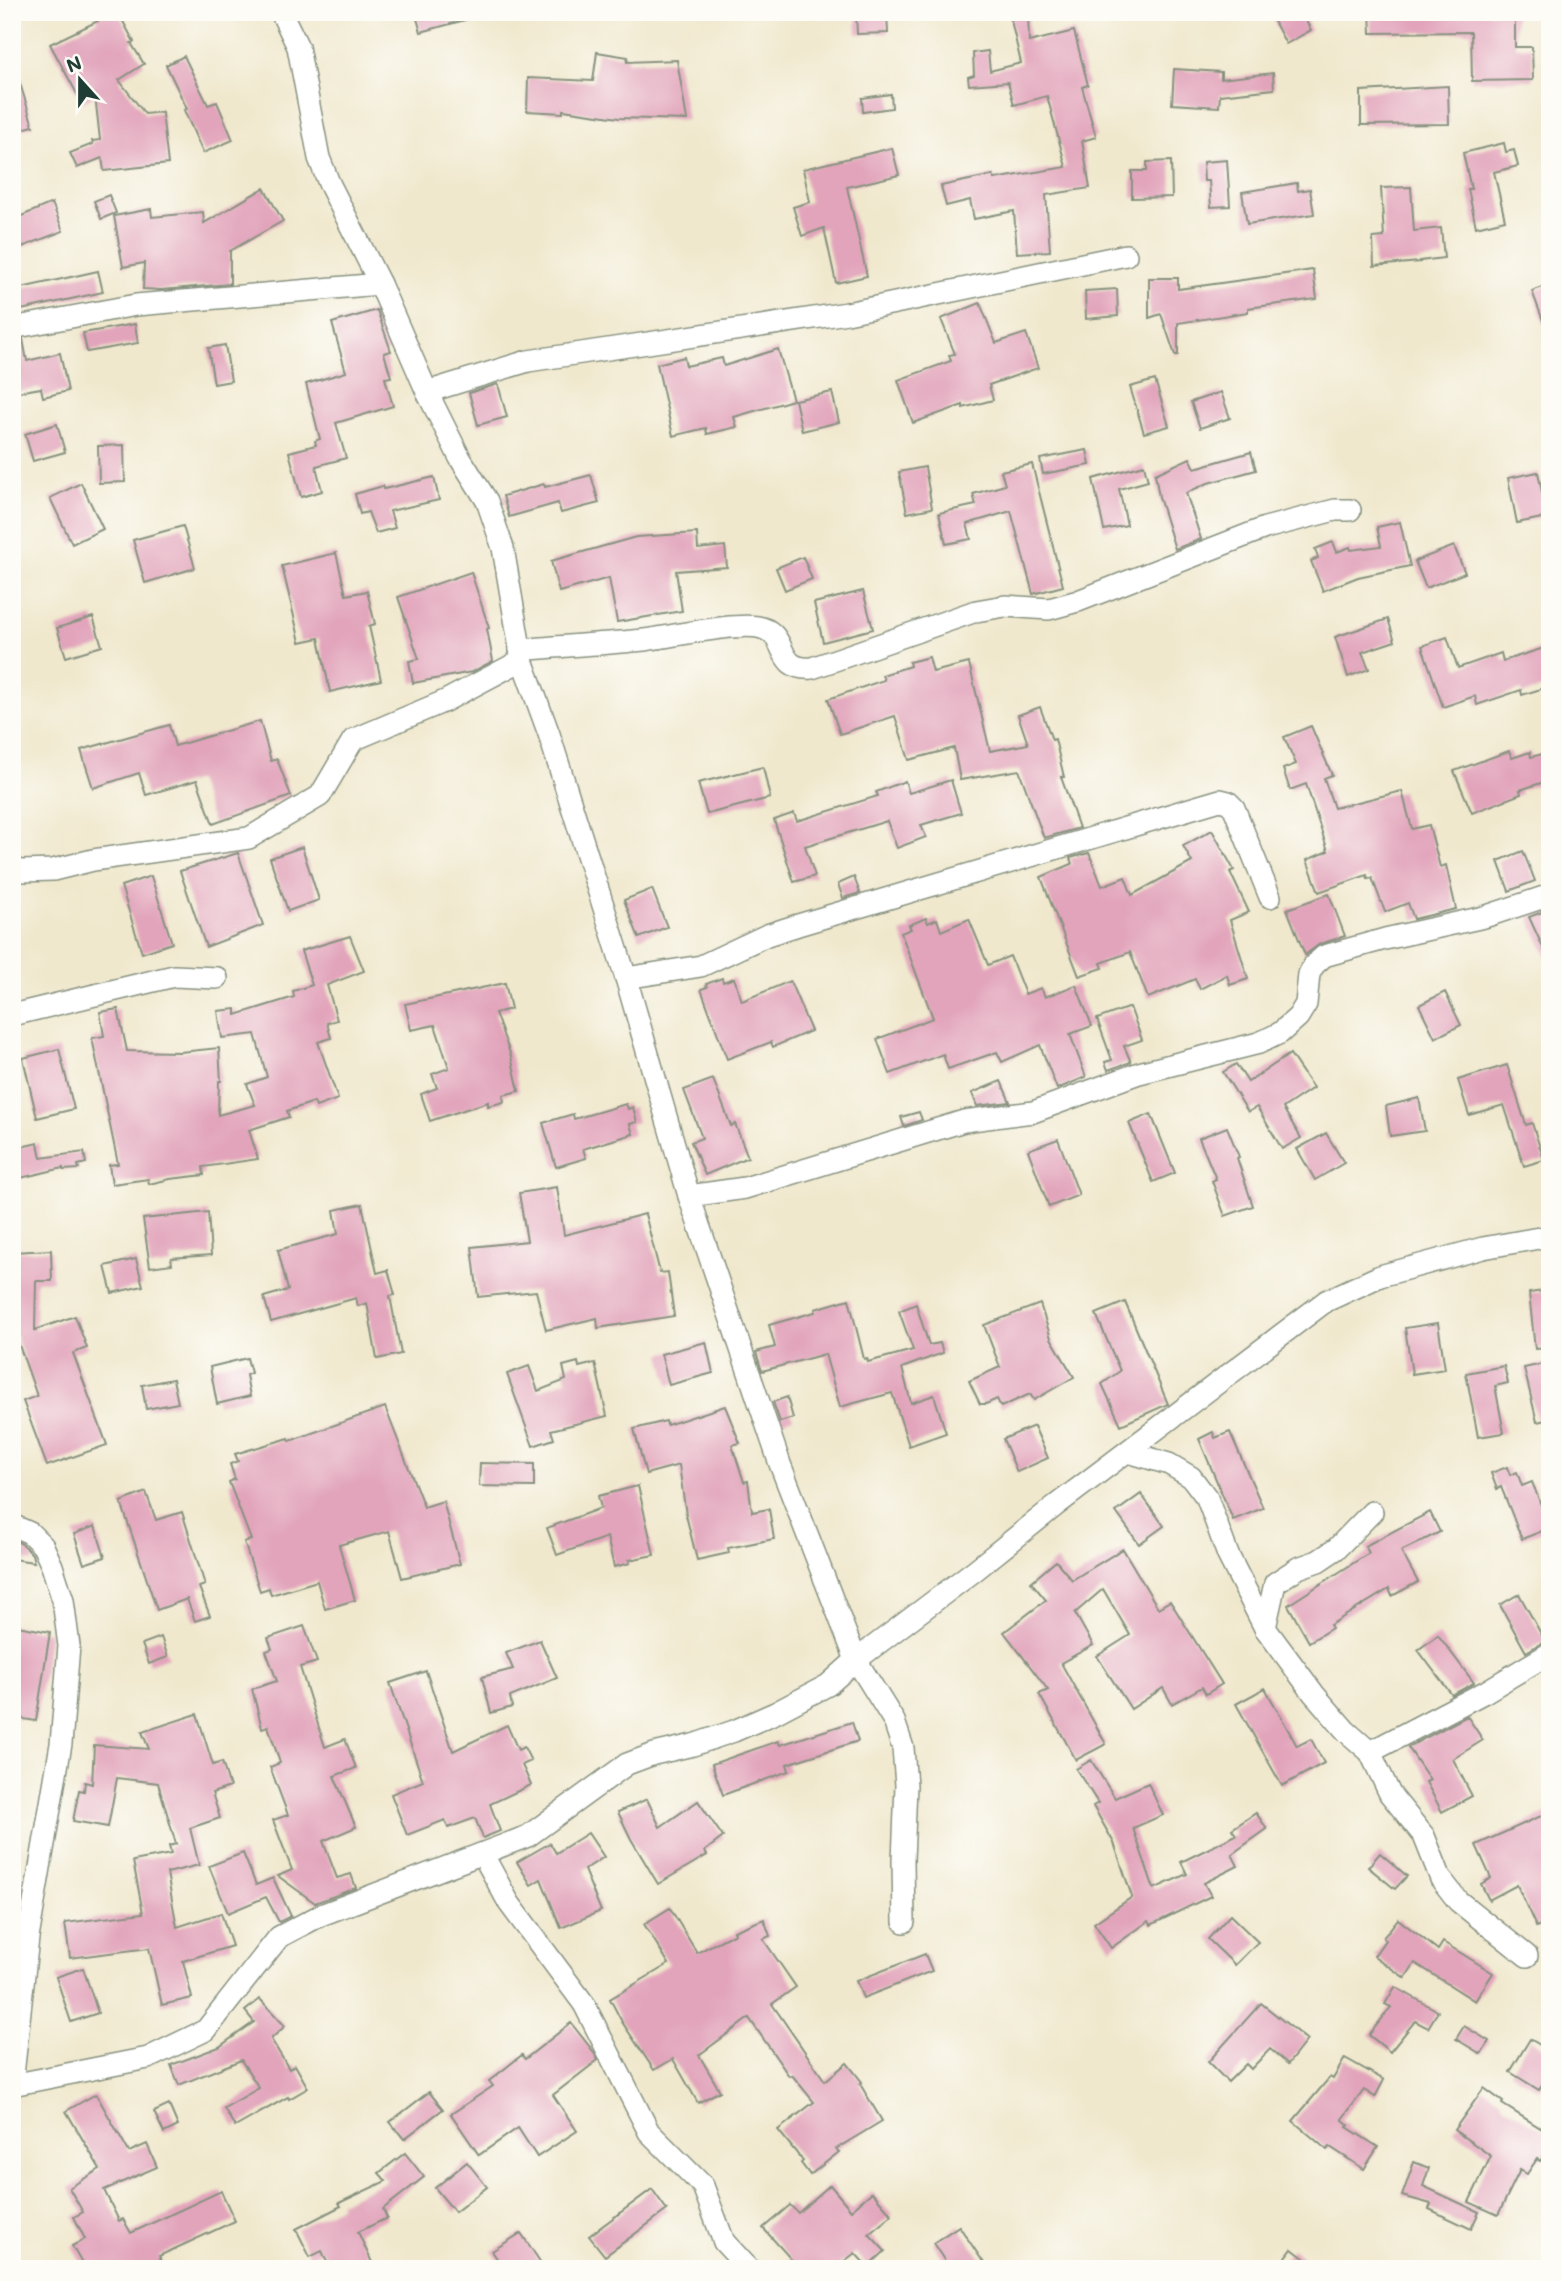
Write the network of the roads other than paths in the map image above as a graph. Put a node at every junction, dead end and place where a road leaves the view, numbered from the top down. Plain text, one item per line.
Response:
1 (281, 12) edge
2 (1126, 255) dead end
3 (380, 284) junction
4 (12, 328) edge
5 (428, 392) junction
6 (1350, 510) dead end
7 (521, 655) junction
8 (12, 869) edge
9 (1550, 895) edge
10 (1270, 897) dead end
11 (217, 978) dead end
12 (626, 978) junction
13 (12, 1015) edge
14 (690, 1196) junction
15 (1550, 1236) edge
16 (1128, 1452) junction
17 (1372, 1512) dead end
18 (12, 1525) edge
19 (1265, 1628) junction
20 (1550, 1653) edge
21 (856, 1660) junction
22 (1370, 1752) junction
23 (483, 1855) junction
24 (904, 1922) dead end
25 (1527, 1956) dead end
26 (12, 2084) edge
27 (749, 2269) edge

1 - 3 street
2 - 5 street
3 - 4 street
3 - 5 street
5 - 7 street
6 - 7 street
7 - 8 street
7 - 12 street
9 - 14 street
10 - 12 street
11 - 13 street
12 - 14 street
14 - 21 street
15 - 16 street
16 - 19 street
16 - 21 street
17 - 19 street
18 - 26 street
19 - 22 street
20 - 22 street
21 - 23 street
21 - 24 street
22 - 25 street
23 - 26 street
23 - 27 street

